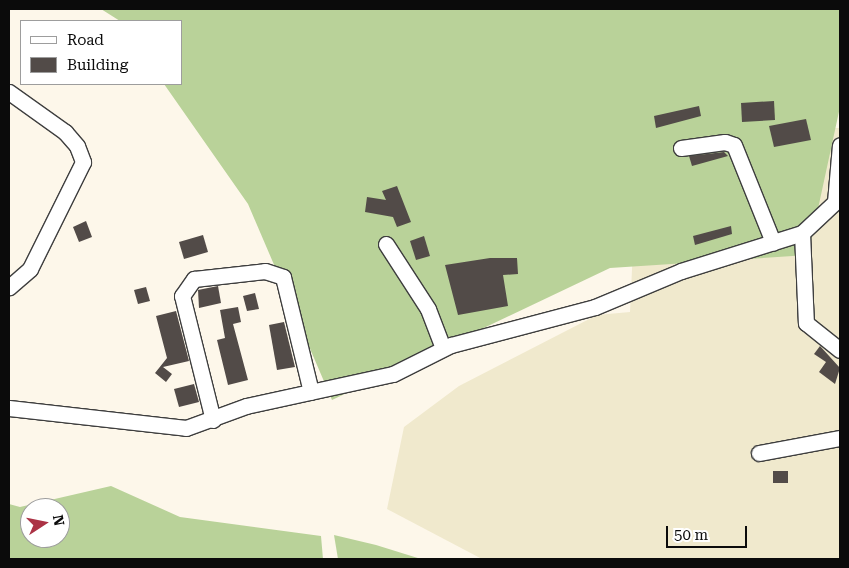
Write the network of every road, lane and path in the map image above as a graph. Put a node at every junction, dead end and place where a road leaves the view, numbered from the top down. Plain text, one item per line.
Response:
1 (9, 92) edge
2 (840, 145) edge
3 (681, 148) dead end
4 (802, 233) junction
5 (773, 242) junction
6 (386, 244) dead end
7 (9, 287) edge
8 (443, 348) junction
9 (840, 350) edge
10 (311, 392) junction
11 (9, 408) edge
12 (213, 420) junction
13 (840, 438) edge
14 (759, 453) dead end

1 - 7 street
2 - 4 street
3 - 5 street
4 - 5 street
4 - 9 street
5 - 8 street
6 - 8 street
8 - 10 street
10 - 12 street
10 - 12 street
11 - 12 street
13 - 14 street

